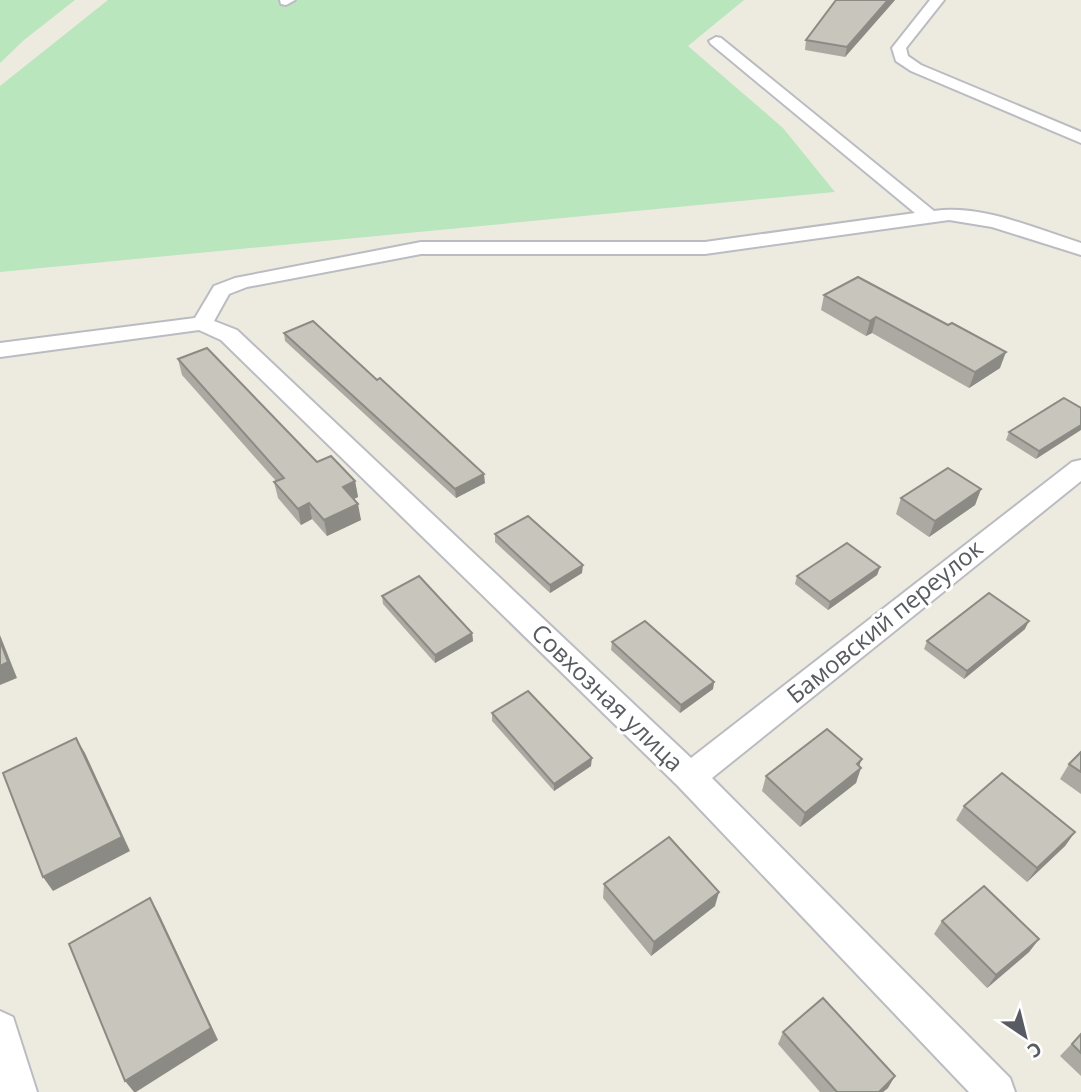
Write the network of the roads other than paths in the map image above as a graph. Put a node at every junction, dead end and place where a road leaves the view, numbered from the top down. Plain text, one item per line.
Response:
1 (937, 0) edge
2 (716, 41) dead end
3 (1081, 138) edge
4 (928, 215) junction
5 (1081, 249) edge
6 (202, 323) junction
7 (0, 350) edge
8 (1081, 468) edge
9 (689, 776) junction
10 (0, 1030) edge
11 (18, 1092) edge
12 (996, 1092) edge

1 - 3 street
2 - 4 street
4 - 5 street
4 - 6 street
6 - 7 street
6 - 9 street, Совхозная улица
8 - 9 street, Бамовский переулок
9 - 12 street, Совхозная улица
10 - 11 street

